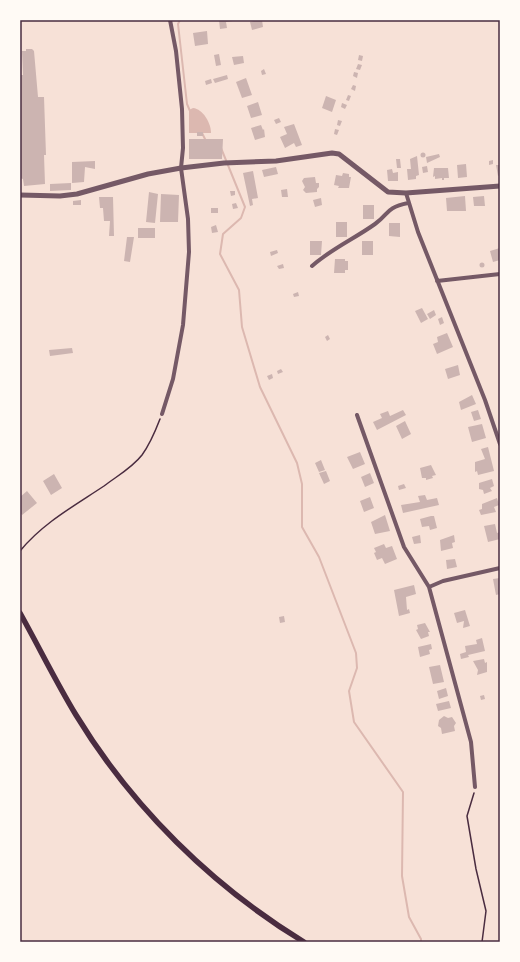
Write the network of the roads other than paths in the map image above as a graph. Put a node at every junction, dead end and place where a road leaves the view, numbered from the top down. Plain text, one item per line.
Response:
1 (170, 20) edge
2 (181, 168) junction
3 (500, 186) edge
4 (406, 194) junction
5 (20, 195) edge
6 (408, 203) junction
7 (312, 266) dead end
8 (500, 274) edge
9 (437, 280) junction
10 (162, 414) road end
11 (357, 415) dead end
12 (500, 444) edge
13 (500, 568) edge
14 (429, 587) junction
15 (20, 614) edge
16 (474, 787) road end
17 (304, 942) edge

1 - 2 street
2 - 4 street
2 - 5 street
2 - 10 street
3 - 4 street
4 - 6 street
6 - 7 street
6 - 9 street
8 - 9 street
9 - 12 street
11 - 14 street
13 - 14 street
14 - 16 street
15 - 17 main road

